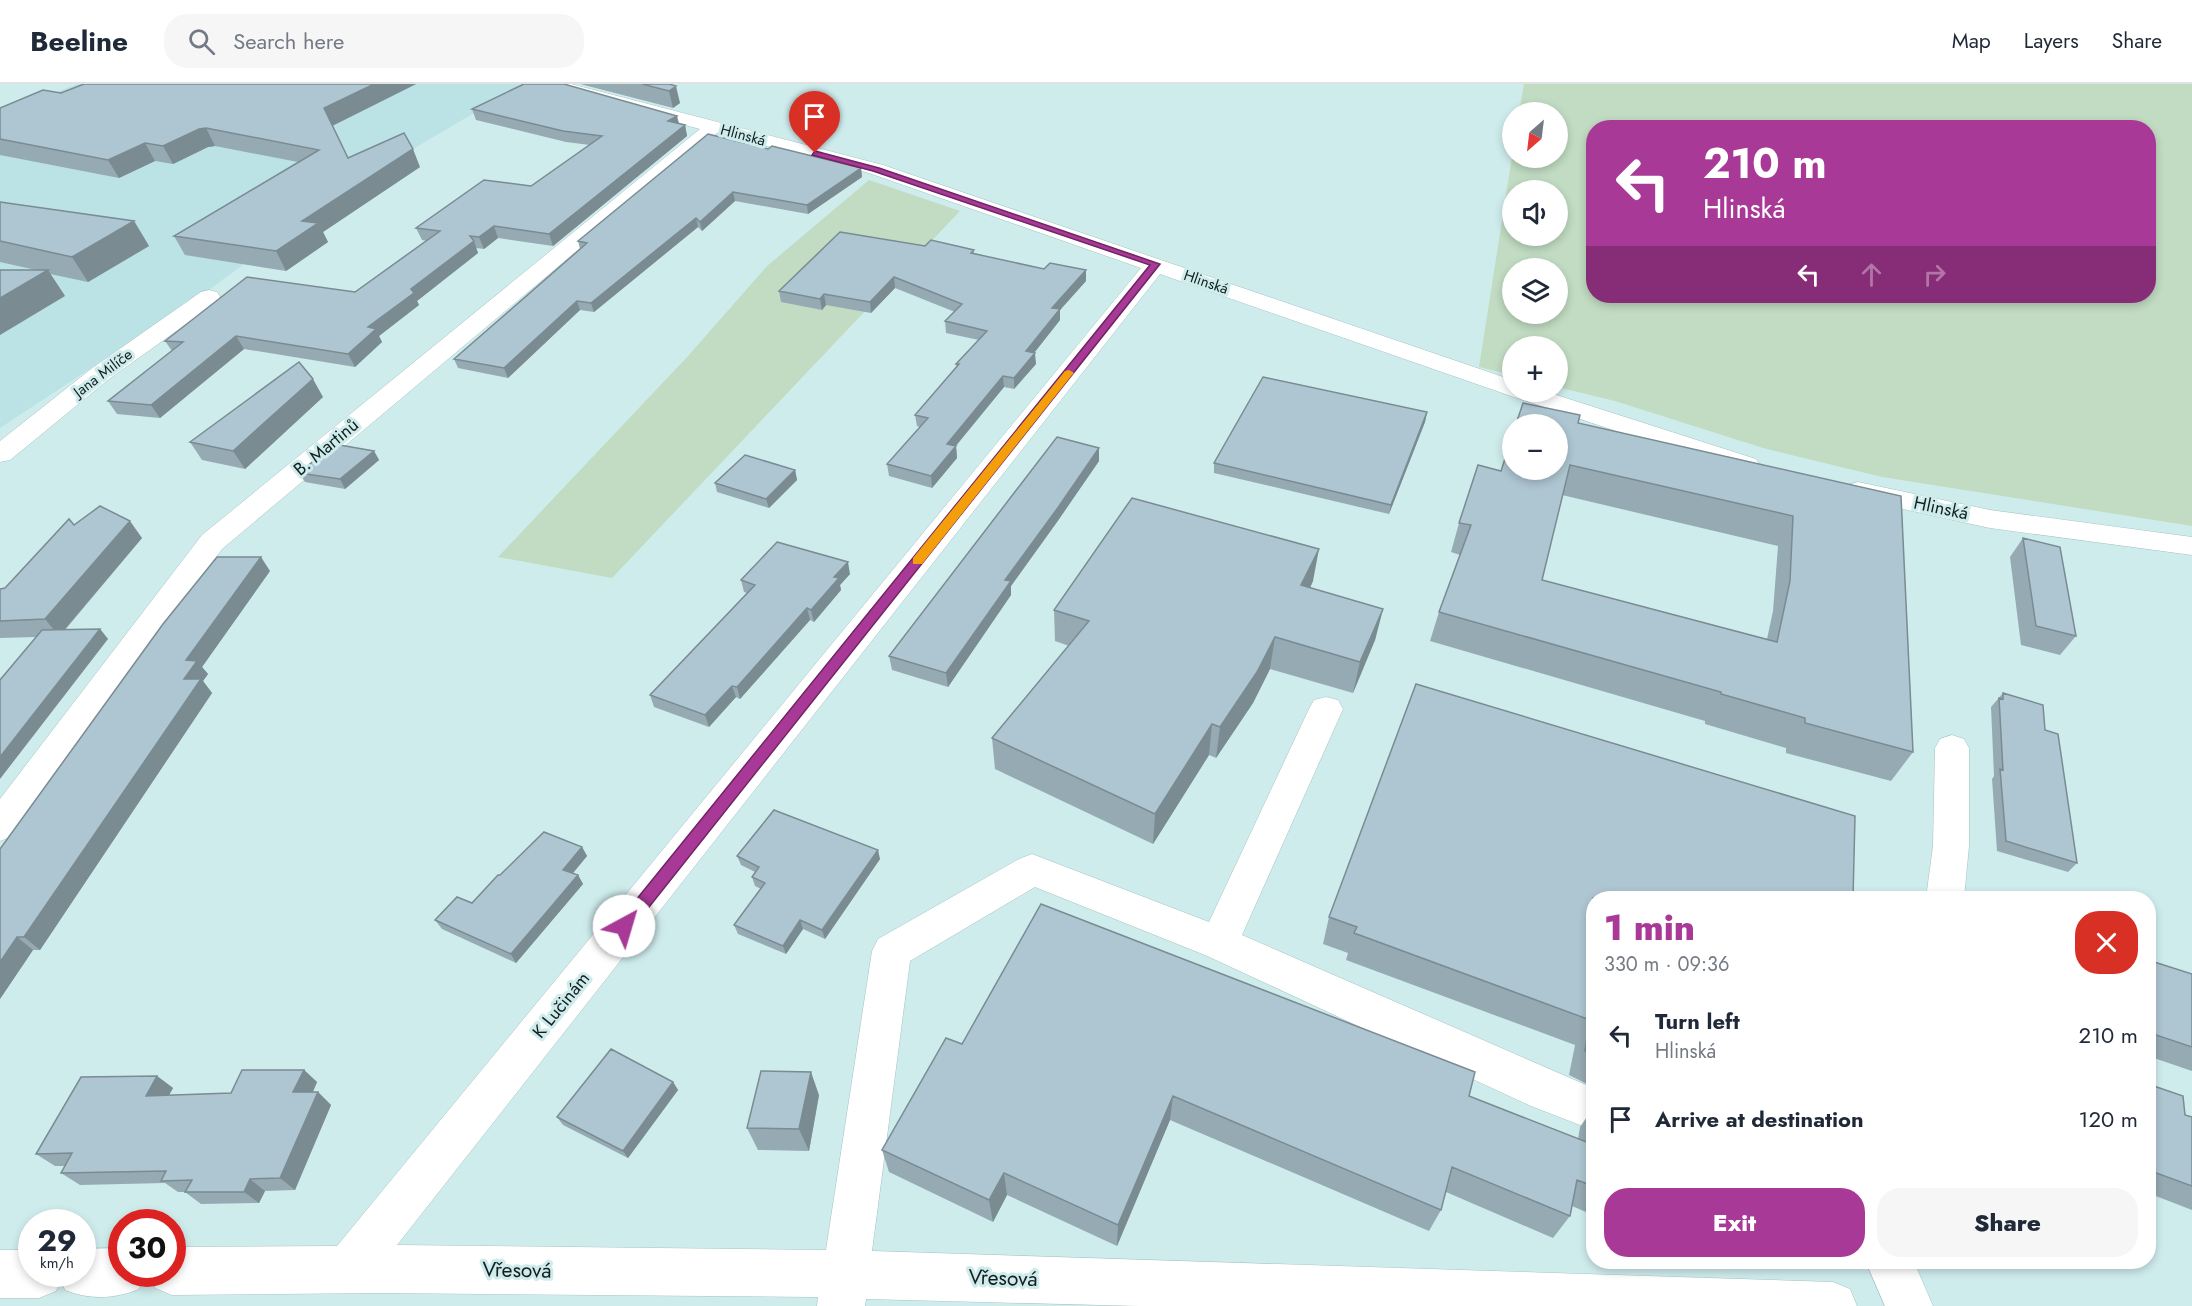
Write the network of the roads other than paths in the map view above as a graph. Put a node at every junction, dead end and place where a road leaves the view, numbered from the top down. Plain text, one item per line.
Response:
1 (551, 84) edge
2 (713, 127) junction
3 (1156, 264) junction
4 (209, 297) dead end
5 (1502, 385) edge
6 (1553, 402) edge
7 (0, 454) edge
8 (1773, 474) edge
9 (1830, 485) edge
10 (2192, 546) edge
11 (1326, 709) dead end
12 (1952, 748) dead end
13 (0, 826) edge
14 (1945, 891) edge
15 (1218, 943) junction
16 (1586, 1106) edge
17 (349, 1268) junction
18 (1893, 1269) edge
19 (186, 1271) edge
20 (0, 1274) edge
21 (18, 1274) edge
22 (844, 1289) edge
23 (1833, 1306) edge
24 (1909, 1306) edge

1 - 2 street, Hlinská
2 - 3 street, Hlinská
2 - 13 street, B. Martinů
3 - 5 street, Hlinská
3 - 17 street, K Lučinám
4 - 7 street, Jana Milíče
6 - 8 street
9 - 10 street, Hlinská
11 - 15 street
12 - 14 street
15 - 16 street
15 - 22 street
17 - 19 street, Vřesová
17 - 22 street, Vřesová
18 - 24 street
20 - 21 street
22 - 23 street, Vřesová

